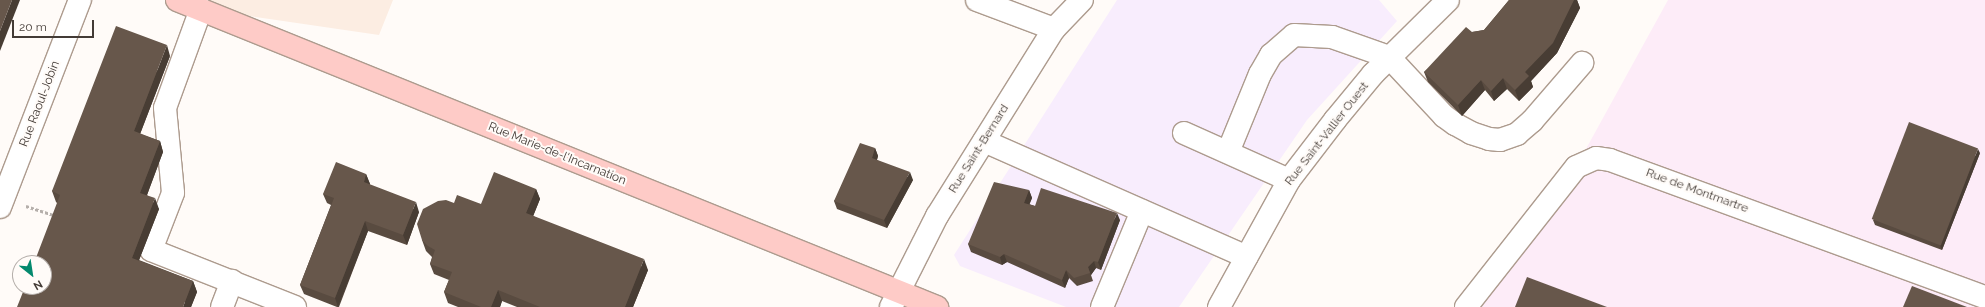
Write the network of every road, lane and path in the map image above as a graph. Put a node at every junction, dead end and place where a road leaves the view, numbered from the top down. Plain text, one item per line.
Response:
1 (80, 0) edge
2 (177, 0) edge
3 (977, 0) edge
4 (1082, 0) edge
5 (1448, 0) edge
6 (201, 9) junction
7 (1054, 29) junction
8 (1390, 57) junction
9 (1582, 62) dead end
10 (1184, 133) dead end
11 (984, 141) junction
12 (1228, 152) junction
13 (1289, 180) junction
14 (2, 203) edge
15 (1142, 210) junction
16 (60, 218) edge
17 (1247, 257) junction
18 (232, 281) junction
19 (1985, 297) edge
20 (895, 300) edge
21 (222, 307) edge
22 (295, 307) edge
23 (937, 307) edge
24 (1102, 307) edge
25 (1219, 307) edge
26 (1466, 307) edge

1 - 14 street, Rue Raoul-Jobin
2 - 6 main road, Rue Marie-de-l'Incarnation
3 - 7 street
4 - 7 street, Rue Saint-Bernard
5 - 8 street, Rue Saint-Vallier Ouest
6 - 18 street
6 - 20 main road, Rue Marie-de-l'Incarnation
7 - 11 street, Rue Saint-Bernard
8 - 9 street
8 - 12 street
8 - 13 street, Rue Saint-Vallier Ouest
10 - 12 street
11 - 15 street
11 - 20 street, Rue Saint-Bernard
12 - 13 street
13 - 17 street, Rue Saint-Vallier Ouest
14 - 16 path
15 - 17 street
15 - 24 street
17 - 25 street, Rue Saint-Vallier Ouest
18 - 21 street
18 - 22 street
19 - 26 street, Rue de Montmartre
20 - 23 main road, Rue Marie-de-l'Incarnation

